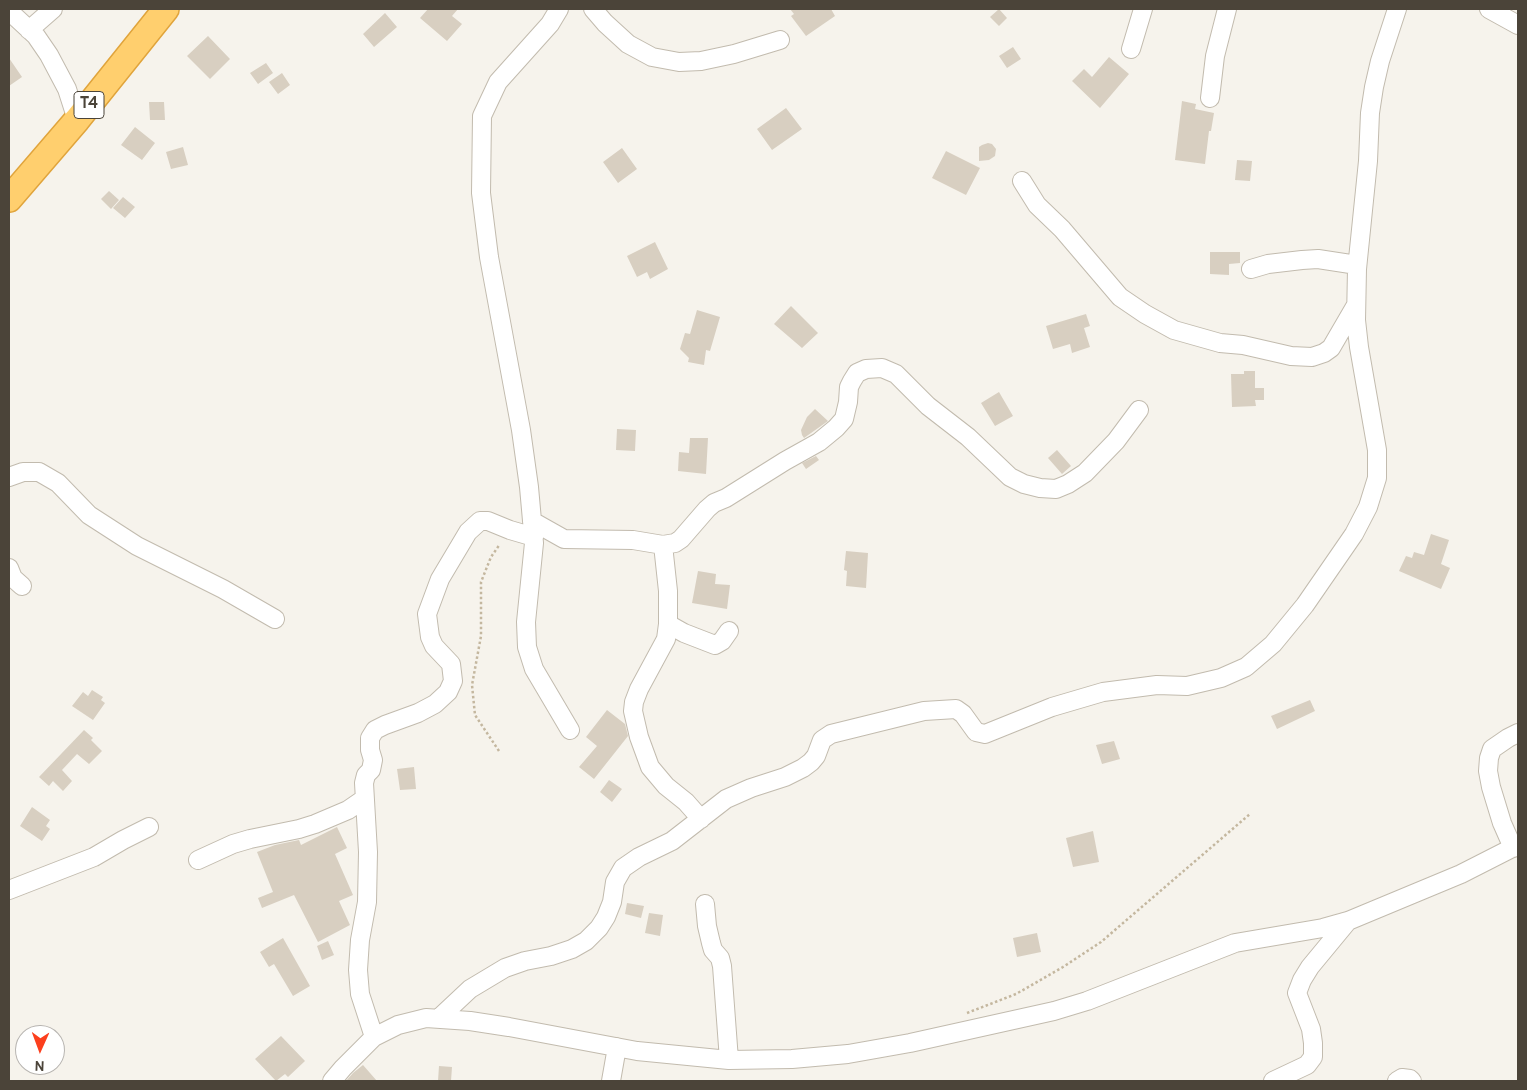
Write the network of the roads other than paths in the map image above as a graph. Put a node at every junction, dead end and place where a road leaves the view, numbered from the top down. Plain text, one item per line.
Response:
1 (53, 9) edge
2 (166, 9) edge
3 (559, 9) edge
4 (593, 9) edge
5 (1143, 9) edge
6 (1227, 9) edge
7 (1397, 9) edge
8 (1489, 9) edge
9 (9, 11) edge
10 (1518, 25) edge
11 (29, 30) junction
12 (780, 40) dead end
13 (1130, 49) dead end
14 (1210, 98) dead end
15 (77, 120) junction
16 (1022, 181) dead end
17 (9, 199) edge
18 (1357, 265) junction
19 (1251, 269) dead end
20 (1356, 305) junction
21 (1139, 410) dead end
22 (9, 477) edge
23 (533, 529) junction
24 (663, 545) junction
25 (9, 568) edge
26 (22, 586) dead end
27 (275, 619) dead end
28 (668, 624) junction
29 (729, 632) dead end
30 (570, 730) dead end
31 (1518, 733) edge
32 (364, 800) junction
33 (701, 819) junction
34 (149, 827) dead end
35 (1516, 847) edge
36 (198, 860) dead end
37 (9, 890) edge
38 (705, 904) dead end
39 (1348, 921) junction
40 (438, 1019) junction
41 (374, 1037) junction
42 (617, 1047) junction
43 (729, 1060) junction
44 (332, 1081) edge
45 (611, 1081) edge
46 (1273, 1081) edge
47 (1397, 1081) edge
48 (1412, 1081) edge

1 - 11 street
2 - 15 highway, T4
3 - 23 street
4 - 12 street
5 - 13 street
6 - 14 street
7 - 18 street
8 - 10 street
9 - 11 street
11 - 15 street
15 - 17 highway, T4
16 - 20 street
18 - 19 street
18 - 20 street
20 - 33 street
21 - 24 street
22 - 27 street
23 - 24 street
23 - 30 street
23 - 32 street
24 - 28 street
25 - 26 street
28 - 29 street
28 - 33 street
31 - 35 street
32 - 36 street
32 - 41 street
33 - 40 street
34 - 37 street
35 - 39 street
38 - 43 street
39 - 43 street
39 - 46 street
40 - 41 street
40 - 42 street
41 - 44 street
42 - 43 street
42 - 45 street
47 - 48 street

